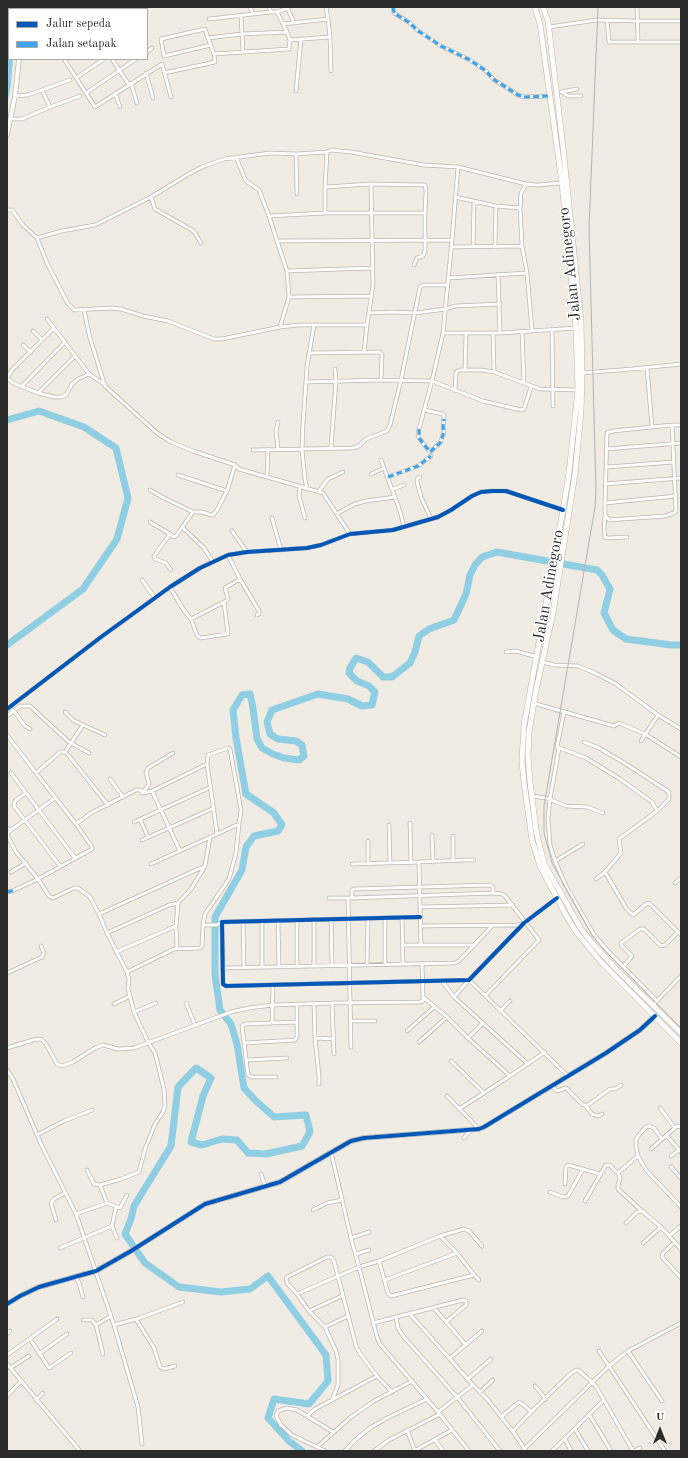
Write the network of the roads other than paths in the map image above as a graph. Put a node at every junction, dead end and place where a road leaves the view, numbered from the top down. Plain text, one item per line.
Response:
1 (250, 7) edge
2 (269, 7) edge
3 (326, 7) edge
4 (393, 7) edge
5 (535, 7) edge
6 (543, 7) edge
7 (637, 7) edge
8 (287, 8) edge
9 (271, 12) junction
10 (276, 12) junction
11 (253, 14) junction
12 (241, 16) junction
13 (209, 20) dead end
14 (328, 20) junction
15 (607, 20) junction
16 (681, 20) edge
17 (637, 21) junction
18 (294, 23) junction
19 (283, 24) junction
20 (548, 27) junction
21 (287, 32) junction
22 (242, 34) junction
23 (330, 37) junction
24 (208, 38) junction
25 (301, 39) junction
26 (290, 40) junction
27 (638, 42) junction
28 (681, 42) edge
29 (211, 45) junction
30 (152, 48) dead end
31 (148, 51) edge
32 (243, 52) junction
33 (214, 54) junction
34 (19, 60) edge
35 (65, 60) edge
36 (103, 60) edge
37 (113, 60) edge
38 (134, 60) edge
39 (119, 70) junction
40 (331, 71) dead end
41 (146, 74) junction
42 (164, 74) junction
43 (76, 78) junction
44 (70, 80) dead end
45 (130, 84) junction
46 (577, 89) dead end
47 (42, 90) junction
48 (296, 91) dead end
49 (559, 92) junction
50 (86, 93) junction
51 (115, 93) junction
52 (16, 96) junction
53 (80, 96) dead end
54 (551, 96) junction
55 (581, 96) dead end
56 (170, 97) dead end
57 (153, 98) dead end
58 (137, 103) dead end
59 (50, 107) junction
60 (120, 107) dead end
61 (11, 119) junction
62 (7, 136) edge
63 (560, 147) junction
64 (327, 152) junction
65 (296, 154) junction
66 (236, 157) junction
67 (458, 167) junction
68 (562, 183) junction
69 (371, 184) junction
70 (526, 184) junction
71 (325, 187) junction
72 (297, 194) dead end
73 (151, 197) junction
74 (455, 197) junction
75 (474, 201) junction
76 (496, 206) junction
77 (520, 208) junction
78 (7, 210) edge
79 (425, 212) junction
80 (326, 213) junction
81 (371, 214) junction
82 (269, 216) junction
83 (37, 238) junction
84 (372, 240) junction
85 (426, 240) junction
86 (452, 240) junction
87 (277, 241) junction
88 (201, 243) dead end
89 (495, 246) junction
90 (522, 246) junction
91 (451, 247) junction
92 (473, 247) junction
93 (414, 265) dead end
94 (373, 268) junction
95 (287, 271) junction
96 (527, 273) junction
97 (498, 274) junction
98 (449, 278) junction
99 (448, 285) junction
100 (372, 296) junction
101 (289, 297) junction
102 (500, 304) junction
103 (446, 309) junction
104 (84, 310) junction
105 (369, 313) junction
106 (415, 313) junction
107 (47, 319) dead end
108 (314, 325) junction
109 (367, 325) junction
110 (280, 327) junction
111 (54, 328) junction
112 (576, 328) junction
113 (552, 329) junction
114 (532, 330) junction
115 (33, 331) dead end
116 (522, 331) junction
117 (466, 333) junction
118 (493, 333) junction
119 (500, 333) junction
120 (443, 334) junction
121 (42, 340) junction
122 (65, 342) junction
123 (23, 345) dead end
124 (31, 352) junction
125 (364, 352) junction
126 (309, 353) junction
127 (75, 356) junction
128 (681, 364) edge
129 (647, 368) junction
130 (335, 369) dead end
131 (466, 370) junction
132 (494, 372) junction
133 (582, 373) junction
134 (89, 374) junction
135 (382, 380) junction
136 (401, 380) junction
137 (336, 381) junction
138 (432, 381) junction
139 (306, 382) junction
140 (524, 383) junction
141 (104, 384) junction
142 (531, 386) junction
143 (21, 387) junction
144 (553, 389) junction
145 (578, 390) junction
146 (455, 391) junction
147 (38, 394) junction
148 (553, 406) dead end
149 (424, 410) junction
150 (278, 422) dead end
151 (681, 425) edge
152 (672, 426) junction
153 (652, 427) junction
154 (681, 443) edge
155 (673, 444) junction
156 (331, 448) junction
157 (268, 449) junction
158 (278, 449) junction
159 (606, 449) junction
160 (253, 450) dead end
161 (302, 450) junction
162 (431, 456) dead end
163 (381, 460) dead end
164 (674, 462) junction
165 (235, 465) junction
166 (606, 467) junction
167 (384, 468) junction
168 (343, 472) dead end
169 (572, 473) junction
170 (371, 474) dead end
171 (178, 475) dead end
172 (267, 477) junction
173 (388, 477) junction
174 (420, 477) dead end
175 (675, 478) junction
176 (681, 478) edge
177 (606, 484) junction
178 (404, 486) dead end
179 (300, 487) junction
180 (307, 489) junction
181 (393, 489) junction
182 (150, 490) dead end
183 (227, 491) junction
184 (319, 491) junction
185 (676, 496) junction
186 (395, 497) junction
187 (605, 503) junction
188 (563, 510) junction
189 (193, 512) junction
190 (338, 514) junction
191 (605, 515) junction
192 (272, 518) dead end
193 (305, 518) dead end
194 (431, 519) junction
195 (150, 522) dead end
196 (404, 526) junction
197 (182, 527) junction
198 (232, 531) dead end
199 (170, 534) junction
200 (350, 534) junction
201 (627, 537) dead end
202 (281, 550) junction
203 (247, 552) junction
204 (228, 556) junction
205 (213, 562) junction
206 (171, 570) dead end
207 (240, 579) junction
208 (142, 580) dead end
209 (170, 587) junction
210 (155, 598) junction
211 (224, 602) junction
212 (257, 615) dead end
213 (191, 619) junction
214 (506, 652) dead end
215 (536, 657) junction
216 (542, 662) junction
217 (532, 677) junction
218 (538, 678) junction
219 (530, 689) junction
220 (536, 690) junction
221 (533, 703) junction
222 (10, 706) junction
223 (7, 709) edge
224 (14, 711) junction
225 (65, 712) dead end
226 (564, 712) junction
227 (658, 715) junction
228 (7, 716) edge
229 (83, 725) junction
230 (30, 729) dead end
231 (681, 729) edge
232 (645, 734) junction
233 (7, 735) edge
234 (105, 735) dead end
235 (641, 741) dead end
236 (584, 742) dead end
237 (71, 744) junction
238 (559, 748) junction
239 (65, 752) junction
240 (90, 753) dead end
241 (173, 753) dead end
242 (681, 757) edge
243 (207, 764) junction
244 (11, 773) dead end
245 (36, 773) junction
246 (110, 779) dead end
247 (211, 787) junction
248 (152, 791) junction
249 (142, 792) junction
250 (26, 793) junction
251 (532, 796) junction
252 (123, 797) junction
253 (55, 798) junction
254 (550, 799) junction
255 (108, 805) junction
256 (214, 808) junction
257 (40, 809) junction
258 (161, 810) junction
259 (657, 811) junction
260 (603, 813) dead end
261 (140, 819) junction
262 (24, 820) junction
263 (134, 822) dead end
264 (410, 823) dead end
265 (76, 824) junction
266 (239, 824) junction
267 (389, 825) dead end
268 (7, 828) edge
269 (169, 828) junction
270 (11, 830) junction
271 (217, 833) junction
272 (432, 835) dead end
273 (453, 836) dead end
274 (148, 837) junction
275 (210, 837) junction
276 (142, 840) dead end
277 (368, 841) dead end
278 (583, 844) dead end
279 (180, 852) junction
280 (76, 858) junction
281 (474, 860) dead end
282 (453, 861) junction
283 (419, 862) junction
284 (433, 862) junction
285 (554, 862) junction
286 (26, 863) junction
287 (368, 863) junction
288 (390, 863) junction
289 (411, 863) junction
290 (151, 864) dead end
291 (352, 864) dead end
292 (60, 866) junction
293 (205, 866) junction
294 (10, 872) dead end
295 (605, 872) junction
296 (681, 878) edge
297 (38, 879) junction
298 (596, 879) dead end
299 (675, 883) dead end
300 (419, 888) junction
301 (493, 891) junction
302 (7, 892) edge
303 (419, 895) junction
304 (350, 897) junction
305 (329, 898) dead end
306 (557, 898) junction
307 (178, 903) junction
308 (513, 905) junction
309 (420, 907) junction
310 (99, 914) junction
311 (402, 917) junction
312 (420, 917) junction
313 (368, 918) junction
314 (384, 918) junction
315 (314, 919) junction
316 (332, 919) junction
317 (348, 919) junction
318 (297, 920) junction
319 (278, 921) junction
320 (222, 922) junction
321 (243, 922) junction
322 (262, 922) junction
323 (525, 923) junction
324 (203, 925) junction
325 (176, 926) junction
326 (421, 926) junction
327 (492, 926) junction
328 (678, 932) junction
329 (107, 933) junction
330 (681, 935) edge
331 (402, 945) junction
332 (421, 945) junction
333 (474, 945) junction
334 (41, 946) dead end
335 (176, 949) junction
336 (116, 952) junction
337 (422, 963) junction
338 (385, 964) junction
339 (403, 964) junction
340 (350, 965) junction
341 (367, 965) junction
342 (297, 966) junction
343 (314, 966) junction
344 (332, 966) junction
345 (244, 967) junction
346 (262, 967) junction
347 (279, 967) junction
348 (623, 967) junction
349 (222, 968) junction
350 (615, 968) junction
351 (127, 972) junction
352 (611, 972) junction
353 (7, 973) edge
354 (622, 975) junction
355 (681, 976) edge
356 (442, 980) junction
357 (469, 980) junction
358 (618, 980) junction
359 (422, 981) junction
360 (350, 983) junction
361 (273, 985) junction
362 (130, 996) junction
363 (486, 996) junction
364 (454, 997) junction
365 (423, 998) junction
366 (510, 1001) dead end
367 (156, 1003) dead end
368 (186, 1003) dead end
369 (332, 1003) junction
370 (351, 1003) junction
371 (655, 1003) junction
372 (114, 1004) dead end
373 (297, 1004) junction
374 (314, 1004) junction
375 (273, 1005) junction
376 (434, 1007) junction
377 (500, 1010) junction
378 (134, 1012) junction
379 (655, 1016) junction
380 (447, 1017) junction
381 (351, 1021) junction
382 (376, 1021) dead end
383 (272, 1022) junction
384 (297, 1022) junction
385 (483, 1024) junction
386 (195, 1025) junction
387 (407, 1031) dead end
388 (681, 1033) edge
389 (315, 1038) junction
390 (468, 1038) junction
391 (333, 1039) junction
392 (148, 1042) junction
393 (419, 1042) dead end
394 (681, 1042) edge
395 (245, 1043) junction
396 (351, 1047) dead end
397 (7, 1048) edge
398 (545, 1052) junction
399 (334, 1054) dead end
400 (287, 1058) dead end
401 (247, 1060) junction
402 (451, 1061) dead end
403 (528, 1064) junction
404 (7, 1070) edge
405 (510, 1076) junction
406 (568, 1076) junction
407 (276, 1077) dead end
408 (319, 1084) dead end
409 (621, 1085) dead end
410 (552, 1086) junction
411 (484, 1093) junction
412 (447, 1096) dead end
413 (585, 1105) junction
414 (459, 1108) junction
415 (660, 1108) dead end
416 (92, 1110) dead end
417 (602, 1114) dead end
418 (681, 1127) edge
419 (675, 1128) junction
420 (479, 1129) junction
421 (471, 1130) junction
422 (37, 1134) junction
423 (666, 1135) junction
424 (464, 1138) dead end
425 (662, 1139) junction
426 (651, 1149) dead end
427 (680, 1151) edge
428 (331, 1152) junction
429 (638, 1156) junction
430 (671, 1156) dead end
431 (671, 1167) dead end
432 (583, 1169) junction
433 (87, 1170) dead end
434 (618, 1172) junction
435 (261, 1174) dead end
436 (600, 1174) junction
437 (681, 1178) edge
438 (565, 1184) dead end
439 (100, 1185) junction
440 (265, 1186) junction
441 (550, 1192) dead end
442 (65, 1194) junction
443 (126, 1195) dead end
444 (681, 1199) edge
445 (342, 1200) junction
446 (585, 1201) dead end
447 (677, 1202) junction
448 (107, 1203) junction
449 (116, 1207) junction
450 (681, 1207) edge
451 (313, 1210) dead end
452 (642, 1211) junction
453 (76, 1214) junction
454 (56, 1220) dead end
455 (626, 1223) dead end
456 (112, 1226) junction
457 (681, 1226) edge
458 (661, 1227) junction
459 (369, 1232) dead end
460 (440, 1236) junction
461 (669, 1236) junction
462 (83, 1237) junction
463 (117, 1238) dead end
464 (351, 1238) junction
465 (675, 1242) junction
466 (643, 1243) dead end
467 (482, 1246) dead end
468 (60, 1248) dead end
469 (681, 1249) edge
470 (369, 1250) dead end
471 (456, 1253) junction
472 (356, 1254) junction
473 (379, 1261) junction
474 (359, 1267) junction
475 (96, 1271) junction
476 (474, 1275) junction
477 (337, 1276) junction
478 (76, 1277) junction
479 (681, 1278) edge
480 (385, 1280) junction
481 (479, 1280) dead end
482 (297, 1294) junction
483 (83, 1296) dead end
484 (342, 1296) junction
485 (183, 1302) dead end
486 (7, 1304) edge
487 (434, 1308) junction
488 (309, 1311) junction
489 (410, 1314) junction
490 (111, 1316) junction
491 (348, 1316) junction
492 (396, 1317) junction
493 (58, 1318) dead end
494 (136, 1319) junction
495 (83, 1320) dead end
496 (446, 1322) junction
497 (373, 1323) junction
498 (681, 1323) edge
499 (96, 1325) junction
500 (114, 1325) junction
501 (325, 1327) junction
502 (482, 1331) dead end
503 (67, 1334) dead end
504 (30, 1339) junction
505 (466, 1345) junction
506 (600, 1351) dead end
507 (628, 1351) junction
508 (71, 1353) dead end
509 (39, 1354) junction
510 (103, 1354) dead end
511 (7, 1355) edge
512 (29, 1356) dead end
513 (450, 1358) junction
514 (491, 1359) dead end
515 (7, 1364) edge
516 (175, 1366) dead end
517 (610, 1366) junction
518 (10, 1368) junction
519 (376, 1376) junction
520 (469, 1378) junction
521 (493, 1380) dead end
522 (412, 1381) junction
523 (21, 1382) junction
524 (592, 1382) junction
525 (473, 1385) junction
526 (535, 1386) dead end
527 (392, 1392) junction
528 (480, 1392) junction
529 (43, 1393) dead end
530 (7, 1396) edge
531 (458, 1398) junction
532 (427, 1399) junction
533 (546, 1399) junction
534 (36, 1400) junction
535 (332, 1400) junction
536 (604, 1400) junction
537 (662, 1401) dead end
538 (531, 1412) junction
539 (439, 1413) junction
540 (589, 1414) junction
541 (307, 1416) junction
542 (502, 1417) junction
543 (575, 1429) junction
544 (407, 1430) junction
545 (452, 1430) junction
546 (512, 1431) junction
547 (333, 1432) junction
548 (565, 1439) junction
549 (434, 1440) junction
550 (142, 1444) dead end
551 (317, 1447) junction
552 (640, 1448) dead end
553 (419, 1450) edge
554 (524, 1450) edge
555 (80, 1451) edge
556 (325, 1451) edge
557 (345, 1451) edge
558 (374, 1451) edge
559 (414, 1451) edge
560 (443, 1451) edge
561 (469, 1451) edge
562 (500, 1451) edge
563 (552, 1451) edge
564 (571, 1451) edge
565 (588, 1451) edge
566 (611, 1451) edge
567 (633, 1451) edge
568 (665, 1451) edge

1 - 11 street
2 - 9 street
3 - 14 street
4 - 54 street
5 - 54 highway, Jalan Adinegoro
6 - 20 highway, Jalan Adinegoro
7 - 17 street
8 - 10 street
8 - 18 street
9 - 10 street
9 - 11 street
10 - 19 street
11 - 12 street
12 - 13 street
12 - 22 street
14 - 18 street
14 - 23 street
15 - 17 street
15 - 20 street
15 - 27 street
16 - 17 street
17 - 27 street
18 - 19 street
19 - 21 street
20 - 49 highway, Jalan Adinegoro
21 - 22 street
21 - 26 street
22 - 24 street
22 - 32 street
23 - 25 street
23 - 40 street
24 - 29 street
24 - 29 street
25 - 26 street
25 - 48 street
26 - 32 street
27 - 28 street
29 - 33 street
30 - 31 street
32 - 33 street
33 - 42 street
34 - 52 street
35 - 43 street
36 - 43 street
37 - 39 street
38 - 39 street
39 - 45 street
39 - 50 street
41 - 42 street
41 - 45 street
41 - 57 street
42 - 56 street
43 - 50 street
44 - 47 street
45 - 51 street
45 - 58 street
46 - 49 street
47 - 52 street
47 - 59 street
49 - 55 street
49 - 63 highway, Jalan Adinegoro
50 - 51 street
51 - 60 street
52 - 61 street
53 - 59 street
54 - 63 highway, Jalan Adinegoro
59 - 61 street
61 - 62 street
63 - 68 highway, Jalan Adinegoro
63 - 133 highway, Jalan Adinegoro
64 - 65 street
64 - 67 street
64 - 71 street
65 - 66 street
65 - 72 street
66 - 73 street
66 - 82 street
67 - 70 street
67 - 74 street
68 - 70 street
68 - 112 highway, Jalan Adinegoro
69 - 71 street
69 - 79 street
69 - 81 street
70 - 77 street
71 - 80 street
73 - 83 street
73 - 88 street
74 - 75 street
74 - 86 street
75 - 76 street
75 - 92 street
76 - 77 street
76 - 89 street
77 - 90 street
78 - 83 street
79 - 81 street
79 - 85 street
80 - 81 street
80 - 82 street
81 - 84 street
82 - 87 street
83 - 104 street
84 - 85 street
84 - 87 street
84 - 94 street
85 - 86 street
85 - 93 street
86 - 91 street
87 - 95 street
89 - 90 street
89 - 92 street
90 - 96 street
91 - 92 street
91 - 98 street
94 - 95 street
94 - 100 street
95 - 101 street
96 - 97 street
96 - 114 street
97 - 98 street
97 - 102 street
98 - 99 street
99 - 103 street
99 - 106 street
100 - 101 street
100 - 105 street
101 - 110 street
102 - 103 street
102 - 119 street
103 - 106 street
103 - 120 street
104 - 110 street
104 - 141 street
105 - 106 street
105 - 109 street
106 - 136 street
107 - 111 street
108 - 109 street
108 - 110 street
108 - 126 street
109 - 125 street
111 - 121 street
111 - 122 street
112 - 113 street
112 - 145 highway, Jalan Adinegoro
113 - 114 street
113 - 144 street
114 - 116 street
115 - 121 street
116 - 119 street
116 - 140 street
117 - 118 street
117 - 120 street
117 - 131 street
118 - 119 street
118 - 132 street
120 - 138 street
121 - 124 street
122 - 127 street
122 - 143 street
123 - 124 street
124 - 143 street
125 - 126 street
125 - 135 street
126 - 139 street
127 - 134 street
127 - 147 street
128 - 129 street
129 - 133 street
129 - 153 street
130 - 137 street
131 - 132 street
131 - 146 street
132 - 140 street
133 - 169 highway, Jalan Adinegoro
134 - 141 street
134 - 147 street
135 - 136 street
135 - 137 street
136 - 138 street
136 - 156 street
137 - 139 street
137 - 156 street
138 - 146 street
138 - 149 street
139 - 161 street
140 - 142 street
141 - 165 street
142 - 144 street
142 - 146 street
143 - 147 street
144 - 145 street
144 - 148 street
145 - 169 highway, Jalan Adinegoro
149 - 149 street
150 - 158 street
151 - 152 street
152 - 153 street
152 - 155 street
153 - 159 street
154 - 155 street
155 - 159 street
155 - 164 street
156 - 161 street
157 - 158 street
157 - 160 street
157 - 172 street
158 - 161 street
159 - 166 street
161 - 180 street
162 - 173 street
163 - 167 street
164 - 166 street
164 - 175 street
165 - 172 street
165 - 183 street
166 - 177 street
167 - 170 street
167 - 173 street
168 - 184 street
169 - 188 highway, Jalan Adinegoro
169 - 216 highway, Jalan Adinegoro
171 - 183 street
172 - 179 street
173 - 181 street
174 - 194 street
175 - 176 street
175 - 177 street
175 - 185 street
177 - 187 street
178 - 181 street
179 - 180 street
179 - 193 street
180 - 184 street
181 - 186 street
182 - 189 street
183 - 189 street
184 - 190 street
185 - 187 street
185 - 191 street
186 - 190 street
186 - 196 street
187 - 191 street
188 - 194 street
188 - 215 highway, Jalan Adinegoro
189 - 197 street
190 - 200 street
191 - 201 street
192 - 202 street
194 - 196 street
195 - 199 street
196 - 200 street
197 - 199 street
197 - 205 street
198 - 203 street
199 - 206 street
200 - 202 street
202 - 203 street
203 - 204 street
204 - 205 street
204 - 207 street
205 - 209 street
207 - 211 street
207 - 212 street
208 - 210 street
209 - 210 street
209 - 213 street
210 - 222 street
211 - 213 street
211 - 213 street
214 - 215 street
215 - 217 highway, Jalan Adinegoro
216 - 218 highway, Jalan Adinegoro
216 - 227 street
217 - 218 highway
217 - 219 highway, Jalan Adinegoro
218 - 220 highway, Jalan Adinegoro
219 - 220 highway
219 - 306 highway, Jalan Adinegoro
220 - 221 highway, Jalan Adinegoro
221 - 226 street
221 - 251 highway, Jalan Adinegoro
222 - 223 street
222 - 224 street
224 - 228 street
224 - 230 street
224 - 237 street
225 - 229 street
226 - 232 street
226 - 238 street
227 - 231 street
227 - 232 street
229 - 234 street
229 - 237 street
232 - 235 street
232 - 242 street
233 - 245 street
236 - 259 street
237 - 239 street
237 - 240 street
238 - 254 street
238 - 259 street
239 - 245 street
239 - 255 street
241 - 249 street
243 - 247 street
243 - 248 street
243 - 266 street
244 - 250 street
245 - 253 street
246 - 252 street
247 - 256 street
247 - 258 street
248 - 249 street
248 - 258 street
249 - 252 street
250 - 257 street
250 - 262 street
251 - 254 street
251 - 350 highway, Jalan Adinegoro
252 - 255 street
253 - 257 street
253 - 265 street
254 - 260 street
254 - 285 street
255 - 265 street
256 - 269 street
256 - 271 street
257 - 262 street
257 - 280 street
258 - 261 street
258 - 269 street
259 - 295 street
261 - 263 street
261 - 274 street
262 - 270 street
262 - 292 street
264 - 289 street
265 - 280 street
266 - 271 street
266 - 324 street
267 - 288 street
268 - 270 street
269 - 274 street
269 - 279 street
270 - 286 street
271 - 275 street
272 - 284 street
273 - 282 street
274 - 276 street
275 - 279 street
275 - 293 street
277 - 287 street
278 - 285 street
279 - 290 street
280 - 292 street
281 - 282 street
282 - 284 street
283 - 284 street
283 - 289 street
283 - 300 street
285 - 348 street
286 - 294 street
286 - 297 street
287 - 288 street
287 - 291 street
288 - 289 street
292 - 297 street
293 - 307 street
293 - 310 street
295 - 298 street
295 - 328 street
296 - 299 street
297 - 302 street
297 - 310 street
300 - 301 street
300 - 303 street
300 - 304 street
301 - 303 street
301 - 308 street
303 - 304 street
303 - 309 street
304 - 305 street
304 - 317 street
306 - 323 street
306 - 352 highway, Jalan Adinegoro
307 - 325 street
307 - 329 street
308 - 309 street
308 - 323 street
309 - 312 street
310 - 329 street
311 - 312 street
311 - 314 street
311 - 331 street
312 - 326 street
313 - 314 street
313 - 317 street
313 - 341 street
314 - 338 street
315 - 316 street
315 - 318 street
315 - 343 street
316 - 317 street
316 - 344 street
317 - 340 street
318 - 319 street
318 - 342 street
319 - 322 street
319 - 347 street
320 - 321 street
320 - 324 street
320 - 349 street
321 - 322 street
321 - 345 street
322 - 346 street
323 - 327 street
323 - 357 street
323 - 363 street
324 - 335 street
325 - 335 street
325 - 336 street
326 - 327 street
326 - 332 street
327 - 333 street
328 - 330 street
328 - 348 street
329 - 336 street
331 - 332 street
331 - 339 street
332 - 333 street
333 - 337 street
334 - 353 street
335 - 351 street
336 - 351 street
337 - 339 street
337 - 359 street
338 - 339 street
338 - 341 street
340 - 341 street
340 - 344 street
340 - 360 street
342 - 343 street
342 - 347 street
343 - 344 street
345 - 346 street
345 - 349 street
346 - 347 street
348 - 371 street
349 - 361 street
350 - 352 highway
350 - 354 highway, Jalan Adinegoro
351 - 362 street
352 - 358 highway, Jalan Adinegoro
354 - 358 highway
354 - 371 highway, Jalan Adinegoro
355 - 371 street
356 - 357 street
356 - 359 street
356 - 364 street
357 - 363 street
357 - 364 street
358 - 379 highway, Jalan Adinegoro
359 - 360 street
359 - 365 street
360 - 361 street
360 - 370 street
361 - 375 street
362 - 372 street
362 - 378 street
363 - 377 street
364 - 385 street
365 - 370 street
365 - 376 street
366 - 377 street
367 - 378 street
368 - 386 street
369 - 370 street
369 - 374 street
369 - 391 street
370 - 381 street
371 - 388 highway, Jalan Adinegoro
373 - 374 street
373 - 375 street
373 - 384 street
374 - 389 street
375 - 383 street
375 - 386 street
376 - 380 street
376 - 387 street
377 - 398 street
378 - 392 street
379 - 394 highway, Jalan Adinegoro
379 - 406 street
380 - 390 street
380 - 393 street
381 - 382 street
381 - 396 street
383 - 384 street
383 - 395 street
384 - 395 street
385 - 390 street
385 - 403 street
386 - 392 street
389 - 391 street
389 - 408 street
390 - 405 street
391 - 399 street
392 - 397 street
392 - 439 street
395 - 401 street
398 - 403 street
398 - 406 street
400 - 401 street
401 - 407 street
402 - 411 street
403 - 405 street
404 - 422 street
405 - 411 street
406 - 410 street
409 - 413 street
410 - 413 street
410 - 420 street
411 - 414 street
412 - 414 street
413 - 417 street
414 - 420 street
415 - 419 street
416 - 422 street
418 - 419 street
419 - 423 street
420 - 421 street
421 - 424 street
421 - 428 street
422 - 442 street
423 - 425 street
423 - 427 street
425 - 426 street
425 - 429 street
427 - 430 street
428 - 440 street
428 - 445 street
429 - 434 street
429 - 447 street
431 - 437 street
432 - 436 street
432 - 438 street
432 - 441 street
433 - 439 street
434 - 436 street
434 - 452 street
435 - 440 street
436 - 446 street
439 - 448 street
440 - 475 street
442 - 453 street
442 - 454 street
443 - 449 street
444 - 447 street
445 - 451 street
445 - 464 street
447 - 450 street
448 - 449 street
448 - 453 street
449 - 456 street
452 - 455 street
452 - 458 street
453 - 462 street
456 - 462 street
456 - 463 street
457 - 461 street
458 - 461 street
458 - 466 street
459 - 464 street
460 - 467 street
460 - 471 street
460 - 473 street
461 - 465 street
462 - 468 street
462 - 475 street
464 - 472 street
465 - 469 street
465 - 479 street
470 - 472 street
471 - 476 street
471 - 480 street
472 - 474 street
473 - 474 street
473 - 480 street
474 - 477 street
474 - 497 street
475 - 478 street
475 - 490 street
476 - 480 street
476 - 481 street
477 - 482 street
477 - 482 street
477 - 484 street
478 - 483 street
478 - 486 street
482 - 488 street
484 - 488 street
484 - 491 street
485 - 494 street
487 - 489 street
487 - 496 street
487 - 496 street
488 - 501 street
489 - 492 street
489 - 513 street
490 - 499 street
490 - 500 street
491 - 501 street
491 - 519 street
492 - 497 street
492 - 531 street
493 - 504 street
494 - 500 street
494 - 516 street
495 - 499 street
496 - 505 street
497 - 522 street
498 - 507 street
499 - 510 street
500 - 550 street
501 - 535 street
502 - 505 street
503 - 509 street
504 - 509 street
504 - 511 street
505 - 513 street
506 - 517 street
507 - 517 street
507 - 537 street
508 - 509 street
512 - 518 street
513 - 520 street
514 - 520 street
515 - 518 street
517 - 524 street
517 - 568 street
518 - 523 street
519 - 527 street
519 - 535 street
520 - 525 street
521 - 528 street
522 - 527 street
522 - 532 street
523 - 530 street
523 - 534 street
524 - 533 street
524 - 536 street
524 - 554 street
525 - 528 street
525 - 531 street
526 - 533 street
527 - 547 street
528 - 542 street
529 - 534 street
531 - 539 street
531 - 562 street
532 - 539 street
532 - 557 street
533 - 538 street
534 - 555 street
535 - 541 street
536 - 540 street
536 - 567 street
538 - 542 street
538 - 546 street
539 - 544 street
539 - 545 street
540 - 543 street
540 - 566 street
541 - 547 street
541 - 551 street
542 - 546 street
543 - 548 street
543 - 565 street
544 - 558 street
544 - 559 street
545 - 549 street
545 - 561 street
546 - 554 street
547 - 551 street
548 - 563 street
548 - 564 street
549 - 553 street
549 - 560 street
551 - 556 street
552 - 567 street
553 - 559 street

